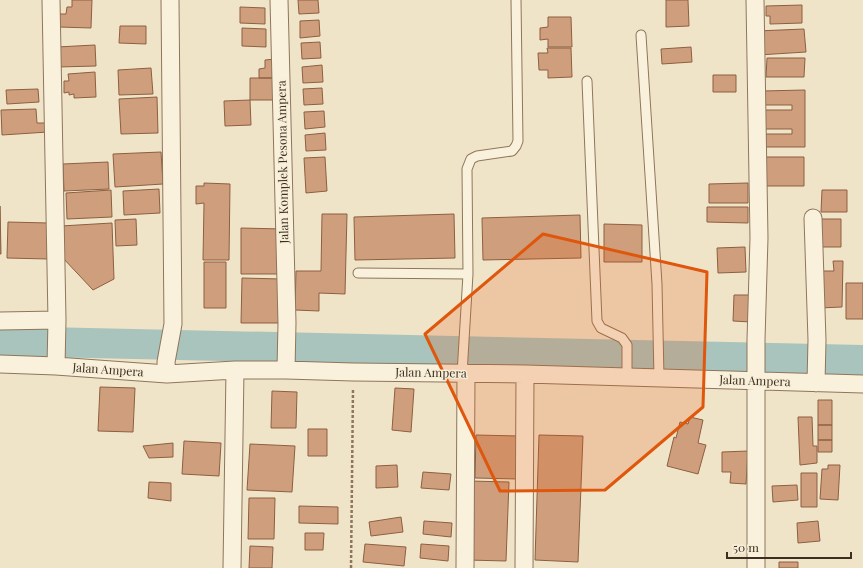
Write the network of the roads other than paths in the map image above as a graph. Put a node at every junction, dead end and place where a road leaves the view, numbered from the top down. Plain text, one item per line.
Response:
1 (51, 0) edge
2 (170, 0) edge
3 (279, 0) edge
4 (516, 0) edge
5 (756, 0) edge
6 (641, 35) dead end
7 (587, 81) dead end
8 (813, 218) dead end
9 (358, 273) dead end
10 (468, 274) junction
11 (0, 321) edge
12 (57, 343) junction
13 (286, 362) junction
14 (0, 364) edge
15 (167, 368) junction
16 (235, 370) junction
17 (627, 371) junction
18 (464, 372) junction
19 (659, 373) junction
20 (525, 374) junction
21 (757, 377) junction
22 (816, 377) junction
23 (863, 384) edge
24 (232, 568) edge
25 (465, 568) edge
26 (524, 568) edge
27 (756, 568) edge

1 - 12 street
2 - 15 street
3 - 13 street, Jalan Komplek Pesona Ampera
4 - 10 lane
5 - 21 street
6 - 19 lane
7 - 17 lane
8 - 22 street
9 - 10 lane
10 - 18 lane
11 - 12 street
12 - 14 street, Jalan Ampera
12 - 15 street, Jalan Ampera
13 - 16 street, Jalan Ampera
13 - 18 street, Jalan Ampera
15 - 16 street, Jalan Ampera
16 - 24 street
17 - 19 street, Jalan Ampera
17 - 20 street, Jalan Ampera
18 - 20 street, Jalan Ampera
18 - 25 street
19 - 21 street, Jalan Ampera
20 - 26 street
21 - 22 street, Jalan Ampera
21 - 27 street
22 - 23 street, Jalan Ampera

